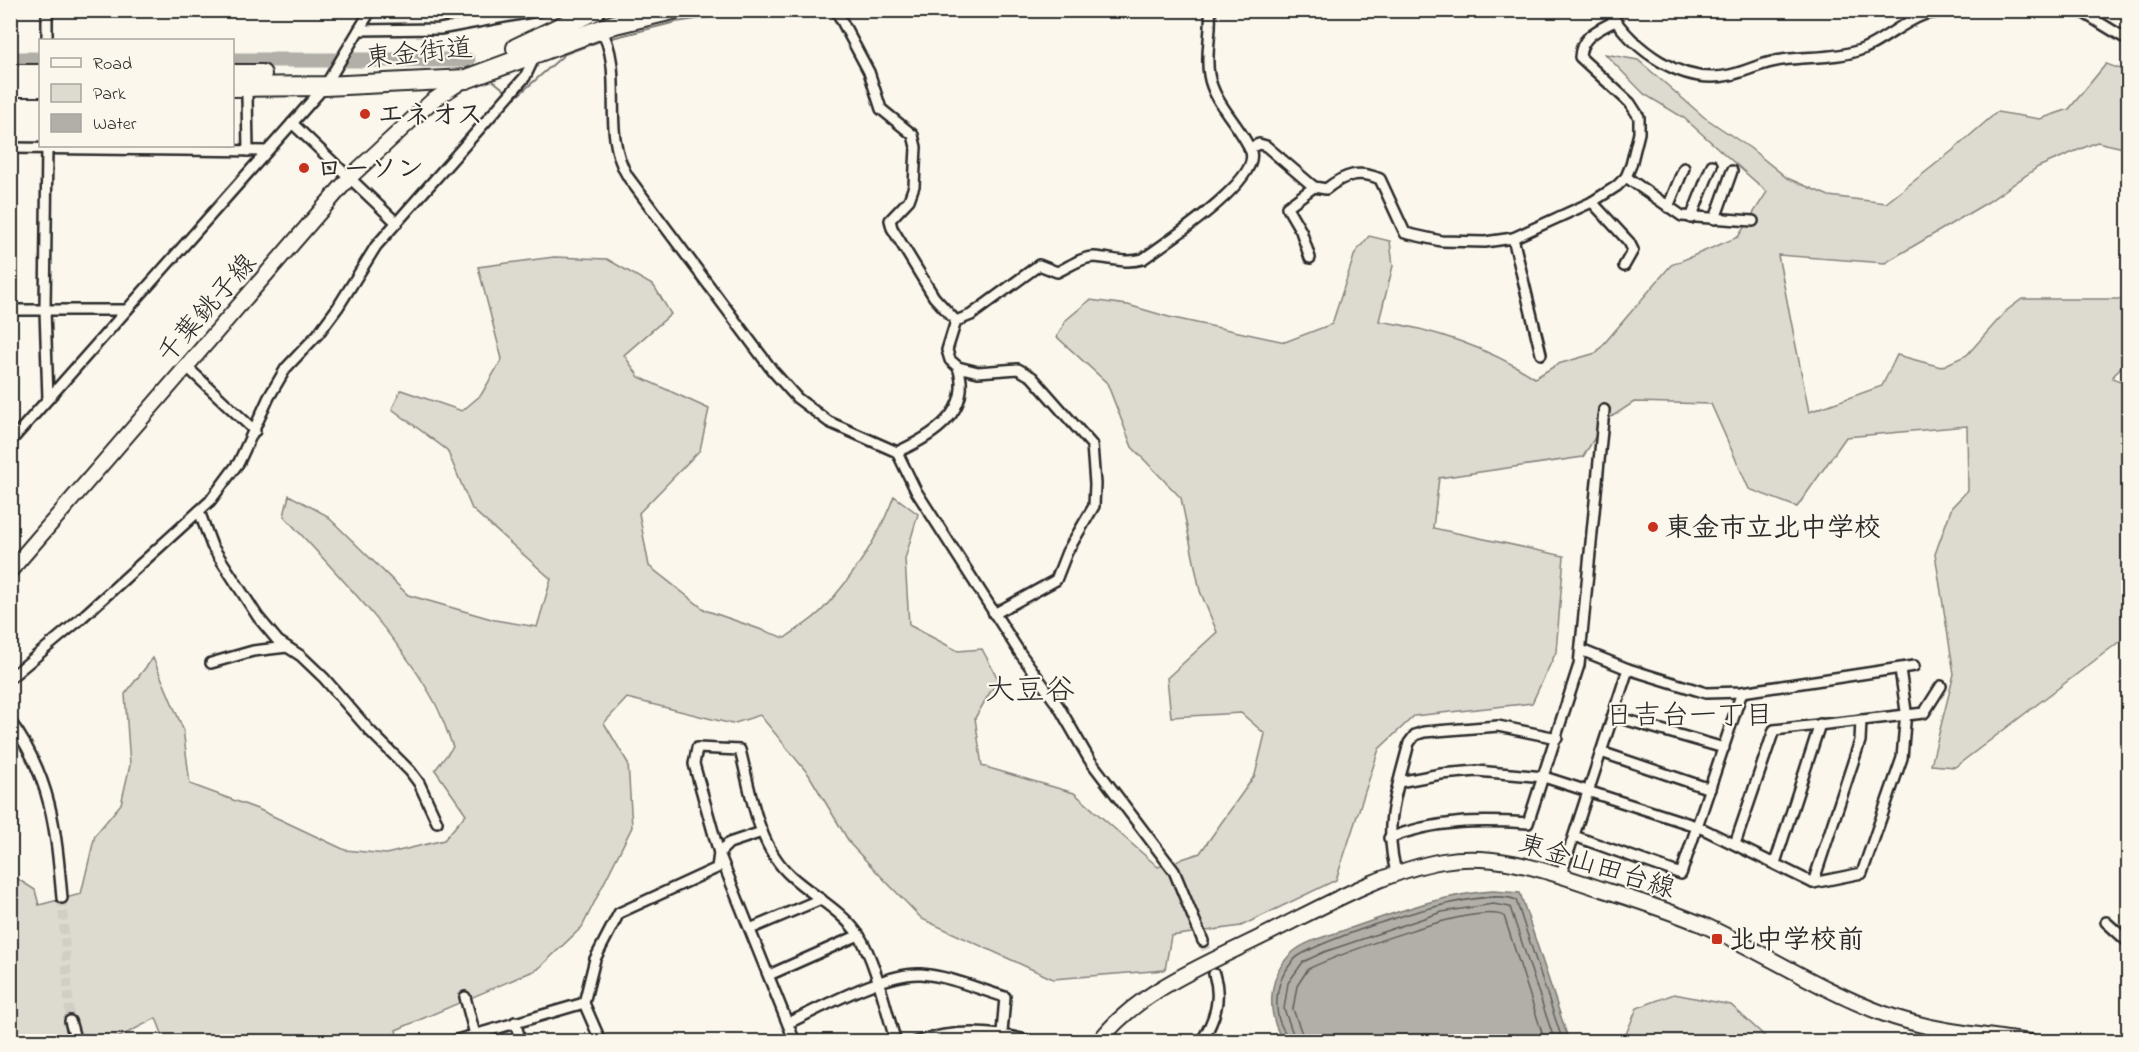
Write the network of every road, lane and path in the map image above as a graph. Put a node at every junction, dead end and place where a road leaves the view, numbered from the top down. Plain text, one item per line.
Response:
1 (47, 10) edge
2 (371, 10) edge
3 (542, 10) edge
4 (673, 10) edge
5 (836, 10) edge
6 (1210, 10) edge
7 (1608, 10) edge
8 (1950, 10) edge
9 (2079, 10) edge
10 (592, 11) edge
11 (1615, 21) junction
12 (601, 29) junction
13 (359, 30) junction
14 (47, 39) edge
15 (2128, 40) edge
16 (537, 52) junction
17 (10, 74) edge
18 (39, 74) edge
19 (234, 74) edge
20 (421, 78) junction
21 (466, 79) junction
22 (329, 80) junction
23 (10, 87) edge
24 (39, 87) edge
25 (240, 91) edge
26 (420, 111) junction
27 (292, 123) junction
28 (39, 146) edge
29 (47, 147) edge
30 (87, 147) edge
31 (10, 148) edge
32 (1249, 148) junction
33 (248, 151) junction
34 (267, 151) junction
35 (1712, 165) dead end
36 (1684, 168) dead end
37 (1732, 171) dead end
38 (350, 177) junction
39 (1626, 177) junction
40 (1314, 187) junction
41 (1592, 202) junction
42 (1668, 207) junction
43 (1691, 218) junction
44 (1714, 219) junction
45 (1753, 221) dead end
46 (397, 223) junction
47 (1513, 238) junction
48 (1310, 258) dead end
49 (1624, 266) dead end
50 (10, 310) edge
51 (45, 310) junction
52 (126, 310) junction
53 (956, 321) junction
54 (1541, 354) dead end
55 (187, 367) junction
56 (958, 367) junction
57 (48, 399) junction
58 (1604, 410) dead end
59 (255, 431) junction
60 (10, 442) edge
61 (897, 452) junction
62 (199, 510) junction
63 (10, 571) edge
64 (994, 614) junction
65 (287, 647) junction
66 (1581, 650) junction
67 (211, 663) dead end
68 (1914, 666) dead end
69 (1628, 669) junction
70 (1900, 669) junction
71 (10, 678) edge
72 (1941, 686) dead end
73 (1742, 692) junction
74 (1905, 715) junction
75 (1613, 716) junction
76 (1861, 720) junction
77 (10, 721) edge
78 (1820, 724) junction
79 (1557, 738) junction
80 (1724, 748) junction
81 (1601, 752) junction
82 (1544, 777) junction
83 (1400, 782) junction
84 (1710, 789) junction
85 (1588, 792) junction
86 (436, 822) dead end
87 (1699, 827) junction
88 (762, 832) junction
89 (1574, 836) junction
90 (1389, 837) junction
91 (1735, 844) junction
92 (719, 853) junction
93 (1775, 863) junction
94 (1397, 875) junction
95 (1561, 875) junction
96 (1813, 882) junction
97 (62, 898) tunnel mouth
98 (821, 899) junction
99 (2106, 922) dead end
100 (750, 929) junction
101 (859, 935) junction
102 (1203, 942) tunnel mouth
103 (2128, 942) edge
104 (1214, 974) tunnel mouth
105 (769, 975) junction
106 (877, 984) junction
107 (465, 998) dead end
108 (584, 1003) junction
109 (70, 1021) tunnel mouth
110 (515, 1022) junction
111 (788, 1023) junction
112 (1002, 1033) junction
113 (476, 1037) edge
114 (76, 1041) edge
115 (450, 1041) edge
116 (522, 1041) edge
117 (601, 1041) edge
118 (795, 1041) edge
119 (896, 1041) edge
120 (916, 1041) edge
121 (1034, 1041) edge
122 (1099, 1041) edge
123 (1201, 1041) edge
124 (2031, 1041) edge

1 - 14 street
2 - 13 street
3 - 13 street
4 - 12 highway, 東金街道
5 - 53 street
6 - 32 street
7 - 11 street
8 - 11 street
9 - 15 street
10 - 12 street
10 - 20 highway, 東金街道
11 - 39 street
12 - 16 highway, 東金街道
12 - 61 street
13 - 22 street
16 - 21 highway, 東金街道
16 - 46 street
17 - 18 highway
19 - 22 highway, 東金街道
20 - 21 highway, 東金街道
20 - 22 highway, 東金街道
20 - 26 main road
21 - 26 main road, 千葉銚子線
22 - 25 highway, 東金街道
22 - 27 street
23 - 24 highway
25 - 33 street
26 - 38 main road, 千葉銚子線
27 - 34 street
27 - 38 street
28 - 31 street
29 - 51 street
30 - 33 street
32 - 40 street
32 - 53 street
33 - 34 street
34 - 52 street
35 - 43 street
36 - 42 street
37 - 44 street
38 - 46 street
38 - 55 main road, 千葉銚子線
39 - 41 street
39 - 42 street
40 - 47 street
40 - 48 street
41 - 47 street
41 - 49 street
42 - 43 street
43 - 44 street
44 - 45 street
46 - 59 street
47 - 54 street
50 - 51 street
51 - 52 street
51 - 57 street
52 - 57 street
53 - 56 street
55 - 59 street
55 - 63 main road, 千葉銚子線
56 - 61 street
56 - 64 street
57 - 60 street
58 - 66 street
59 - 62 street
61 - 64 street
62 - 65 street
62 - 71 street
64 - 102 street
65 - 67 street
65 - 86 street
66 - 69 street
66 - 79 street
68 - 70 street
69 - 73 street
69 - 75 street
70 - 73 street
70 - 74 street
72 - 74 street
73 - 80 street
74 - 76 street
74 - 96 street
75 - 80 street
75 - 81 street
76 - 78 street
76 - 96 street
77 - 97 street
78 - 91 street
78 - 93 street
79 - 82 street
79 - 83 street
80 - 84 street
81 - 84 street
81 - 85 street
82 - 83 street
82 - 85 street
82 - 90 street
83 - 90 street
84 - 87 street
85 - 87 street
85 - 89 street
87 - 89 street
87 - 91 street
88 - 92 street
88 - 92 street
88 - 98 street
89 - 95 street
90 - 94 street
91 - 93 street
92 - 100 street
92 - 108 street
93 - 96 street
94 - 95 main road, 東金山田台線
94 - 122 main road, 東金山田台線
95 - 124 main road, 東金山田台線
98 - 100 street
98 - 101 street
99 - 103 street
100 - 105 street
101 - 105 street
101 - 106 street
104 - 123 street
105 - 111 street
106 - 111 street
106 - 112 street
106 - 119 street
107 - 113 street
108 - 110 street
108 - 117 street
109 - 114 street
110 - 113 street
110 - 116 street
111 - 118 street
112 - 120 street
112 - 121 street
113 - 115 street

